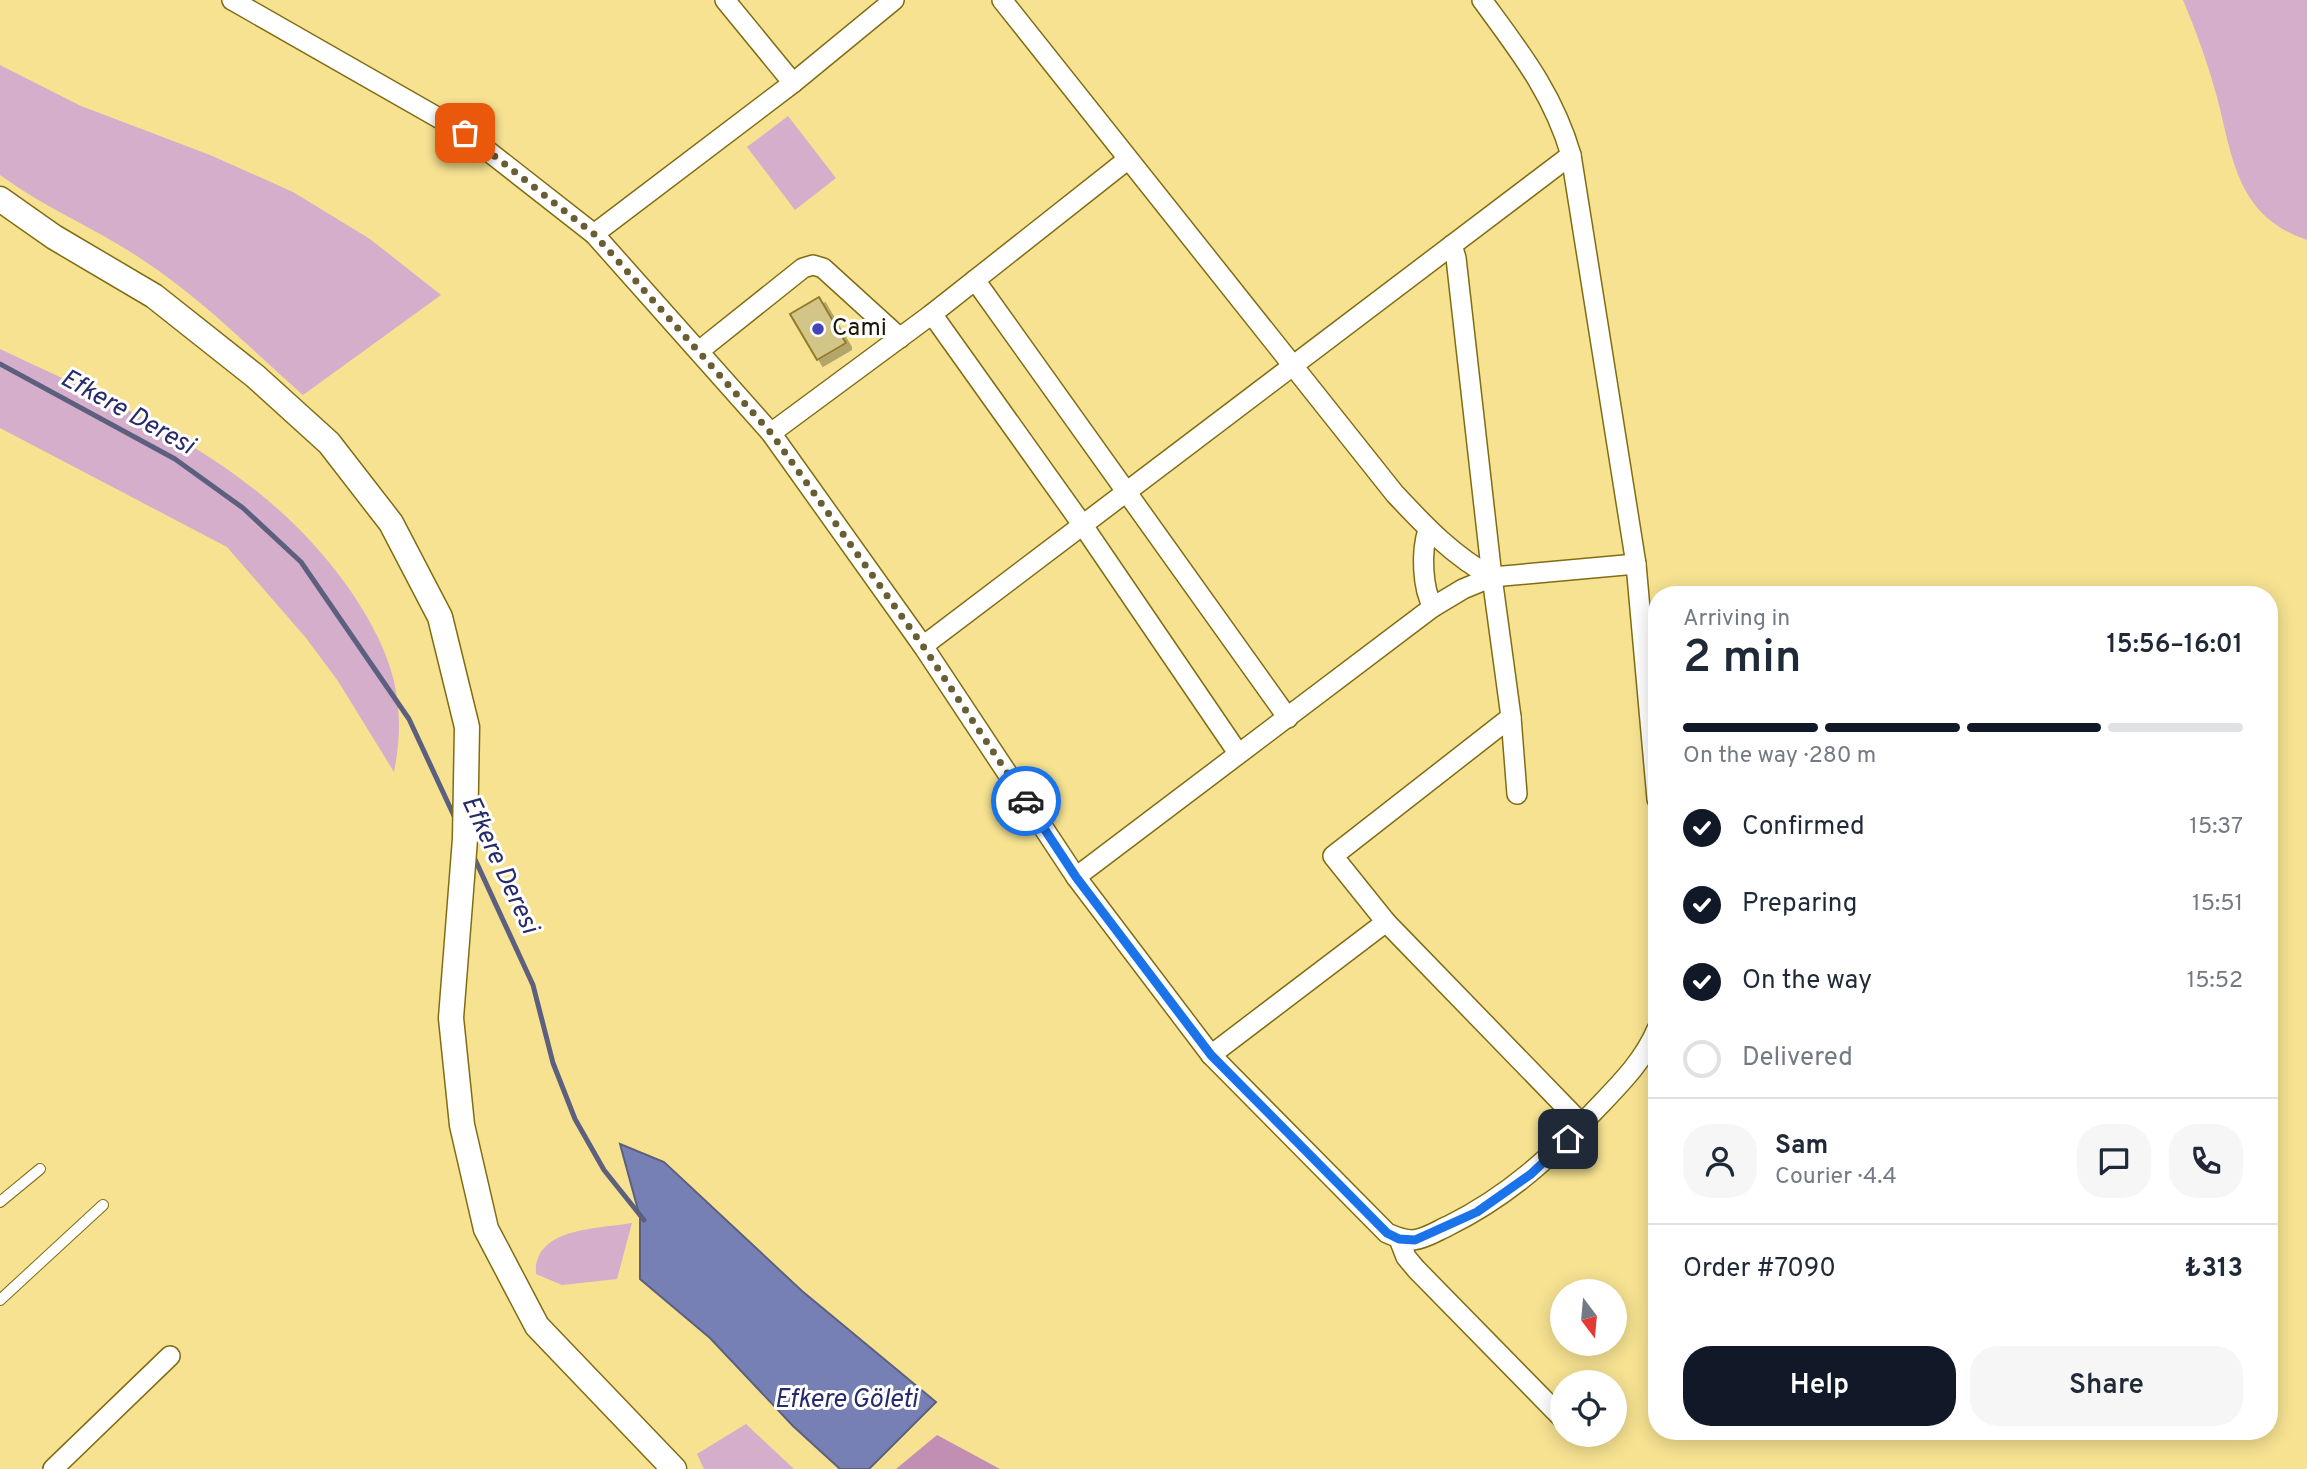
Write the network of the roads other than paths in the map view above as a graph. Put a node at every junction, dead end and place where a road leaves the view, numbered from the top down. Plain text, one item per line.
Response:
1 (232, 0) edge
2 (725, 0) edge
3 (894, 0) edge
4 (1002, 0) edge
5 (1482, 0) edge
6 (793, 83) junction
7 (1571, 155) junction
8 (1127, 160) junction
9 (0, 199) edge
10 (594, 234) junction
11 (1452, 245) junction
12 (975, 280) junction
13 (932, 314) junction
14 (900, 338) junction
15 (699, 351) junction
16 (1294, 365) junction
17 (771, 433) junction
18 (1129, 492) junction
19 (1084, 527) junction
20 (1428, 530) junction
21 (1636, 564) junction
22 (1492, 577) junction
23 (1433, 607) junction
24 (923, 646) junction
25 (1648, 698) edge
26 (1511, 717) junction
27 (1288, 718) junction
28 (1238, 753) junction
29 (1517, 793) dead end
30 (1076, 877) junction
31 (1387, 922) junction
32 (1648, 1044) edge
33 (1211, 1055) junction
34 (1582, 1124) junction
35 (40, 1169) dead end
36 (0, 1202) edge
37 (103, 1205) dead end
38 (1399, 1239) junction
39 (0, 1300) edge
40 (170, 1356) dead end
41 (1550, 1406) edge
42 (53, 1469) edge
43 (674, 1469) edge

1 - 10 street
2 - 6 street
3 - 6 street
4 - 8 street
5 - 7 street
6 - 10 street
7 - 11 street
7 - 21 street
8 - 12 street
8 - 16 street
9 - 43 street
10 - 15 street
11 - 16 street
11 - 22 street
12 - 13 street
12 - 18 street
13 - 14 street
13 - 19 street
14 - 15 street
14 - 17 street
15 - 17 street
16 - 18 street
16 - 20 street
17 - 24 street
18 - 19 street
18 - 27 street
19 - 24 street
19 - 28 street
20 - 22 street
20 - 23 street
21 - 22 street
21 - 25 street
22 - 23 street
22 - 26 street
23 - 27 street
24 - 30 street
26 - 29 street
26 - 31 street
27 - 28 street
28 - 30 street
30 - 33 street
31 - 33 street
31 - 34 street
32 - 34 street
33 - 38 street
34 - 38 street
35 - 36 lane
37 - 39 lane
38 - 41 street
40 - 42 street

